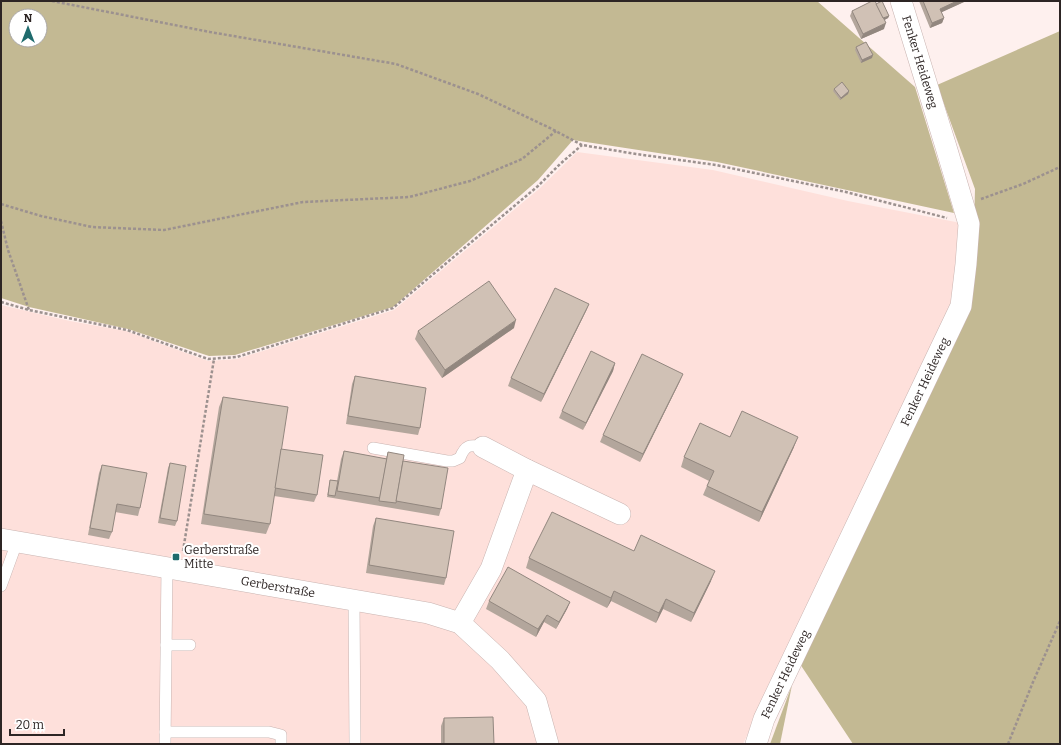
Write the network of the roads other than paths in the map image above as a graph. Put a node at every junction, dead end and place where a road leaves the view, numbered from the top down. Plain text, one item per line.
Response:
1 (901, 1) edge
2 (483, 447) joint
3 (373, 448) dead end
4 (527, 470) junction
5 (620, 514) dead end
6 (9, 541) edge
7 (174, 568) junction
8 (1, 586) edge
9 (354, 600) junction
10 (460, 623) junction
11 (166, 645) junction
12 (190, 645) dead end
13 (165, 732) junction
14 (165, 744) edge
15 (281, 744) edge
16 (355, 744) edge
17 (548, 744) edge
18 (756, 744) edge

1 - 18 street, Fenker Heideweg
2 - 3 lane
2 - 4 street
4 - 5 street
4 - 10 street
6 - 7 street, Gerberstraße
6 - 8 lane
7 - 9 street, Gerberstraße
7 - 11 lane
9 - 10 street, Gerberstraße
9 - 16 lane
10 - 17 street, Gerberstraße
11 - 12 lane
11 - 13 lane
13 - 14 lane
13 - 15 lane

